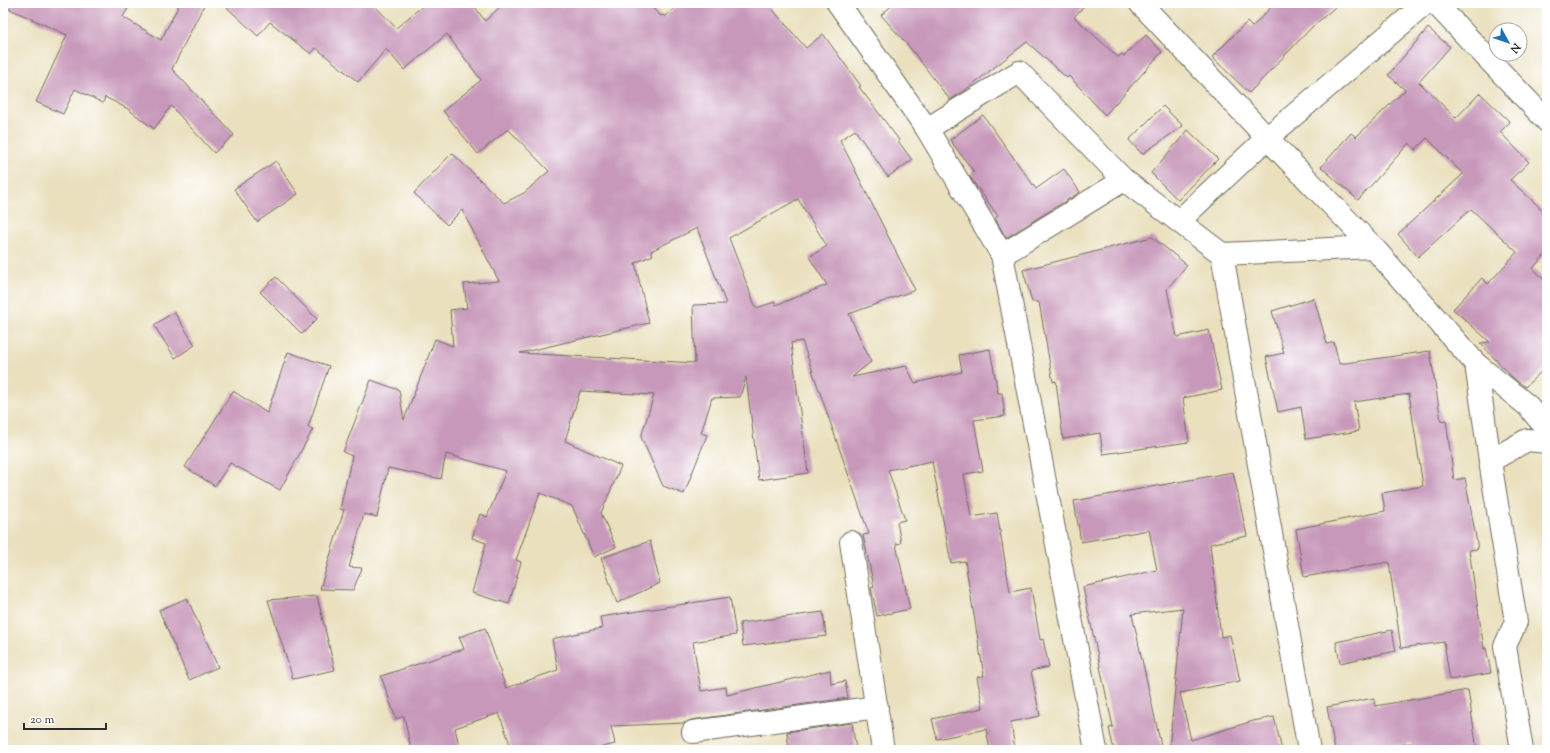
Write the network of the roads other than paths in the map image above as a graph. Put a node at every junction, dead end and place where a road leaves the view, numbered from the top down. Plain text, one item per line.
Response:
1 (838, 3) edge
2 (1140, 3) edge
3 (1426, 3) edge
4 (1435, 3) edge
5 (1547, 121) edge
6 (927, 129) junction
7 (1266, 138) junction
8 (1124, 180) junction
9 (1179, 221) junction
10 (1373, 247) junction
11 (1222, 254) junction
12 (1002, 255) junction
13 (1476, 364) junction
14 (1547, 429) edge
15 (1547, 442) edge
16 (1490, 461) junction
17 (851, 542) dead end
18 (877, 707) junction
19 (693, 732) dead end
20 (883, 750) edge
21 (1096, 750) edge
22 (1309, 750) edge
23 (1522, 750) edge

1 - 6 street
2 - 7 street
3 - 7 street
4 - 5 street
6 - 8 street
6 - 12 street
7 - 9 street
7 - 10 street
8 - 9 street
8 - 12 street
9 - 11 street
10 - 11 street
10 - 13 street
11 - 22 street
12 - 21 street
13 - 14 street
13 - 16 street
15 - 16 street
16 - 23 street
17 - 18 street
18 - 19 street
18 - 20 street

